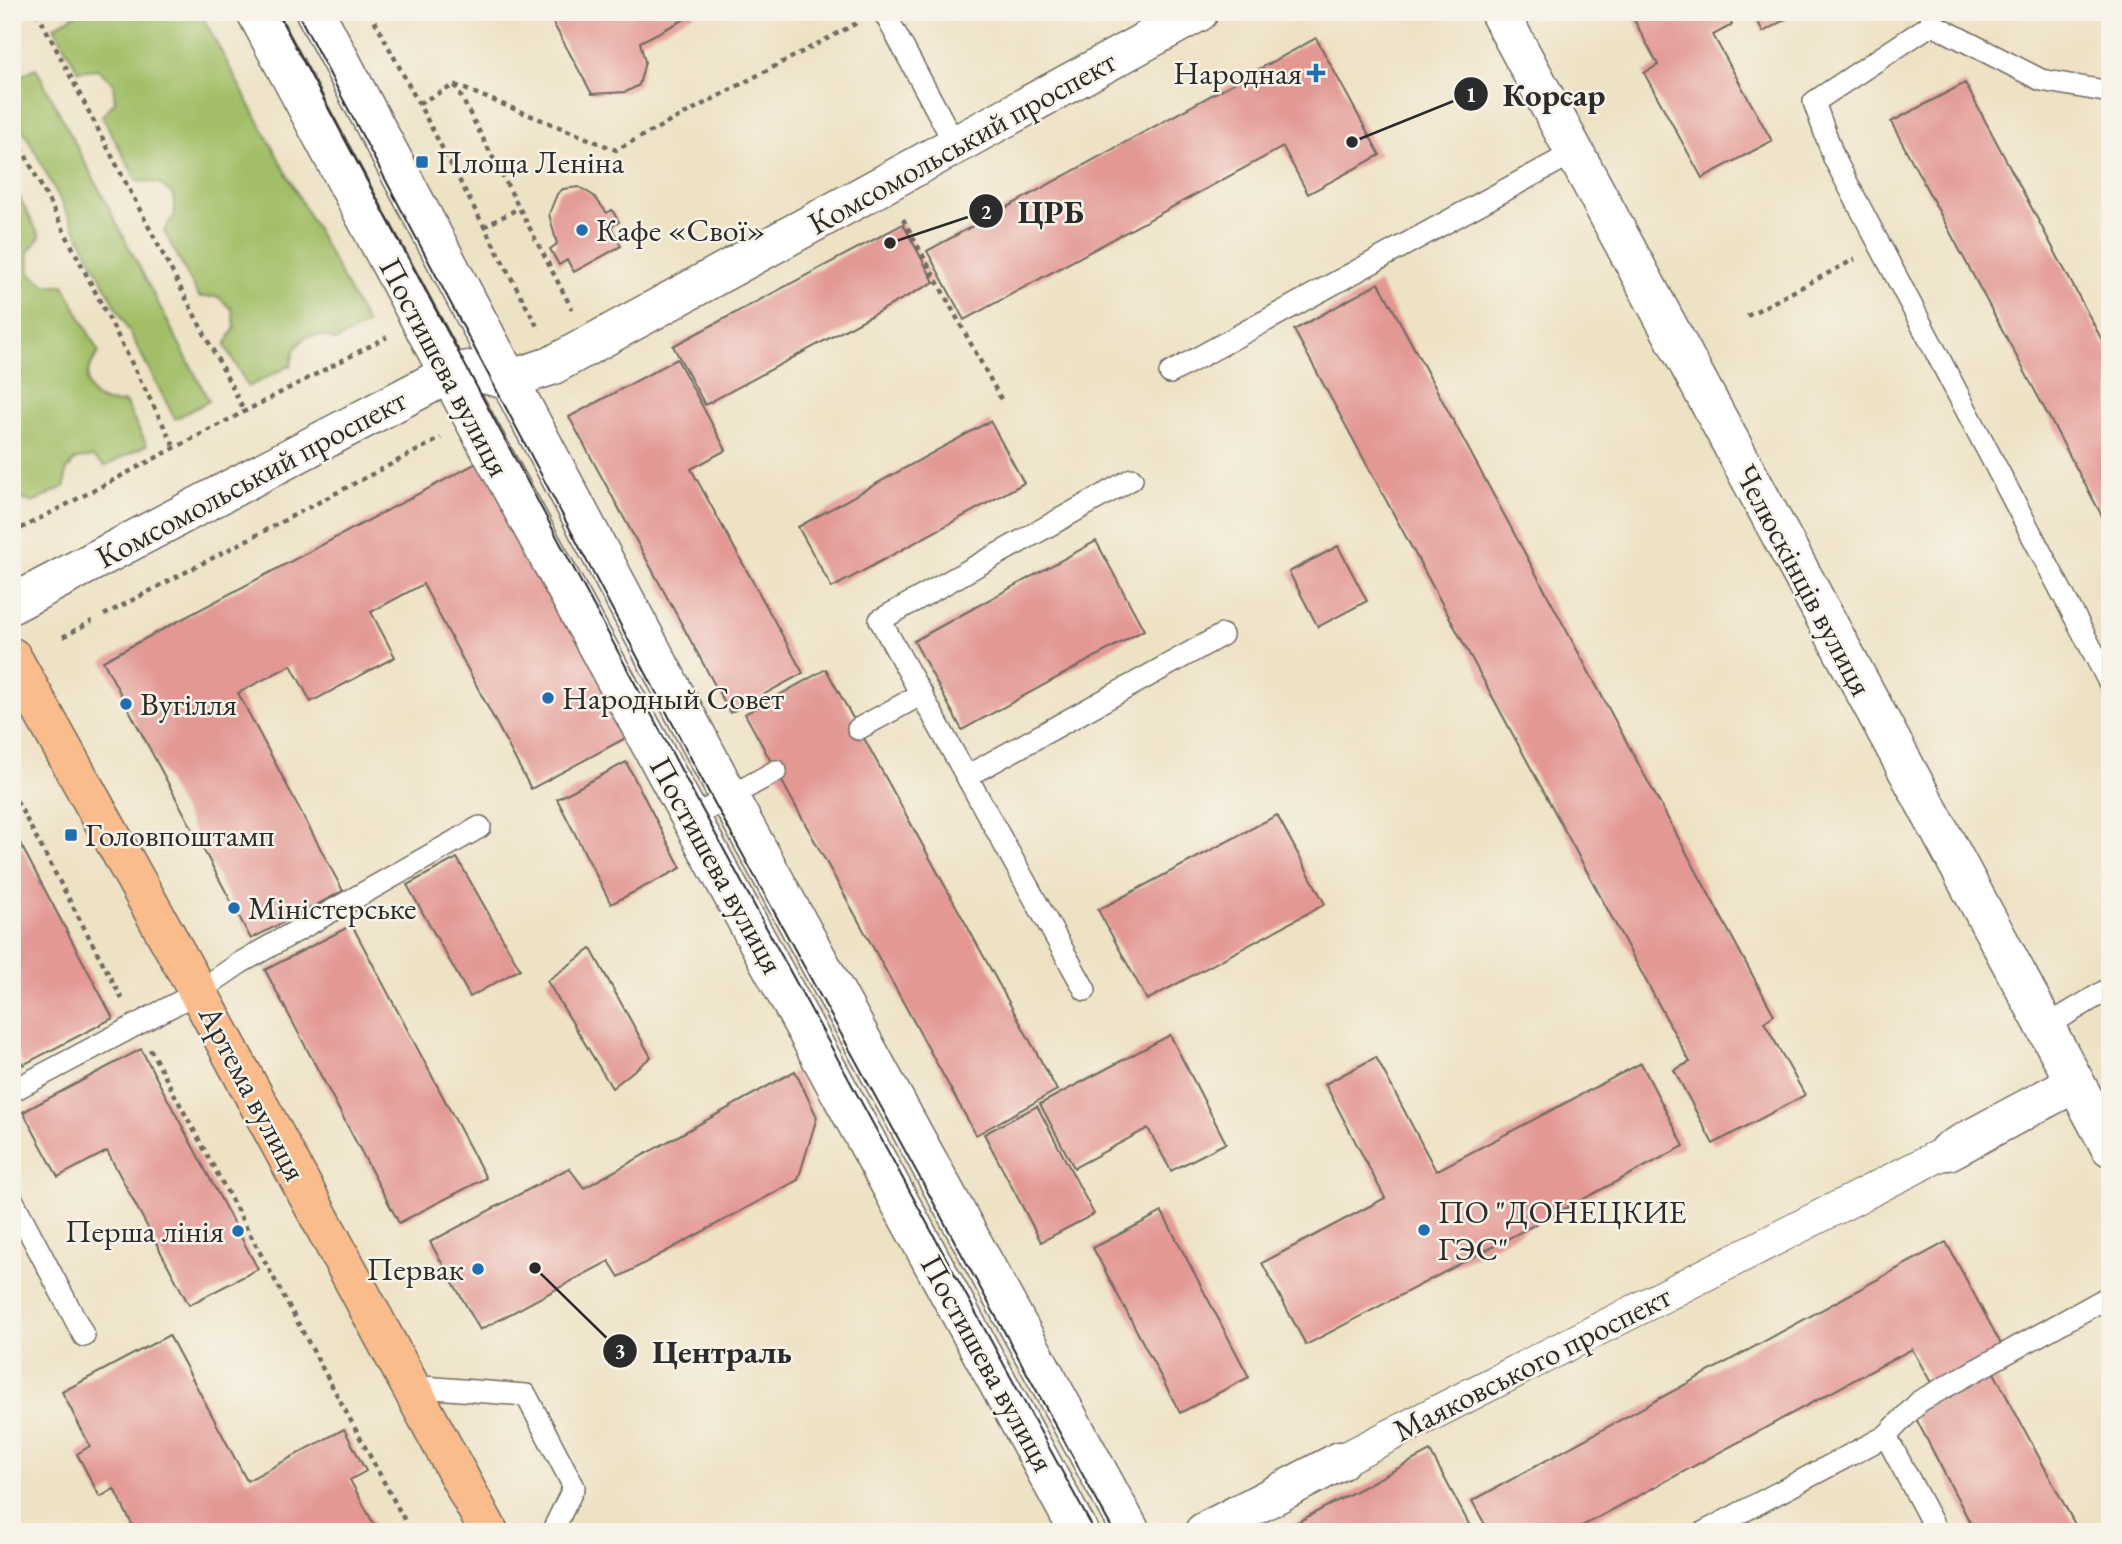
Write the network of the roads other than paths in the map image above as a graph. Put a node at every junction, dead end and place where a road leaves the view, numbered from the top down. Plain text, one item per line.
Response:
1 (256, 12) edge
2 (315, 12) edge
3 (1199, 12) edge
4 (1499, 12) edge
5 (875, 15) edge
6 (1932, 18) edge
7 (2110, 92) edge
8 (956, 146) junction
9 (1573, 153) junction
10 (449, 373) junction
11 (1170, 373) dead end
12 (508, 380) junction
13 (1132, 479) dead end
14 (12, 604) edge
15 (1222, 635) dead end
16 (12, 657) edge
17 (2110, 684) edge
18 (922, 694) junction
19 (858, 729) dead end
20 (776, 771) dead end
21 (969, 775) junction
22 (729, 797) junction
23 (691, 818) junction
24 (480, 827) dead end
25 (2110, 988) edge
26 (1085, 990) dead end
27 (198, 992) junction
28 (2045, 1027) junction
29 (2075, 1083) junction
30 (12, 1091) edge
31 (2110, 1147) edge
32 (1948, 1151) joint
33 (12, 1199) edge
34 (2110, 1296) edge
35 (84, 1336) dead end
36 (410, 1386) junction
37 (1886, 1436) junction
38 (1340, 1461) joint
39 (489, 1532) edge
40 (552, 1532) edge
41 (1080, 1532) edge
42 (1130, 1532) edge
43 (1204, 1532) edge
44 (1704, 1532) edge
45 (1937, 1532) edge

1 - 10 street, Постишева вулиця
2 - 12 street, Постишева вулиця
3 - 8 street, Комсомольський проспект
4 - 9 street, Челюскінців вулиця
5 - 8 lane
6 - 7 lane
6 - 17 lane
8 - 12 street, Комсомольський проспект
9 - 11 lane
9 - 28 street, Челюскінців вулиця
10 - 12 street, Комсомольський проспект
10 - 14 street, Комсомольський проспект
10 - 23 street, Постишева вулиця
12 - 22 street, Постишева вулиця
13 - 18 lane
15 - 21 lane
16 - 27 main road, Артема вулиця
18 - 19 lane
18 - 21 lane
20 - 22 lane
21 - 26 lane
22 - 23 lane
22 - 42 street, Постишева вулиця
23 - 41 street, Постишева вулиця
24 - 27 lane
25 - 28 lane
27 - 30 lane
27 - 36 main road, Артема вулиця
28 - 29 street, Челюскінців вулиця
29 - 31 street, Челюскінців вулиця
29 - 32 street
32 - 38 street, Маяковського проспект
33 - 35 lane
34 - 37 lane
36 - 39 main road, Артема вулиця
36 - 40 lane
37 - 44 lane
37 - 45 lane
38 - 43 street

